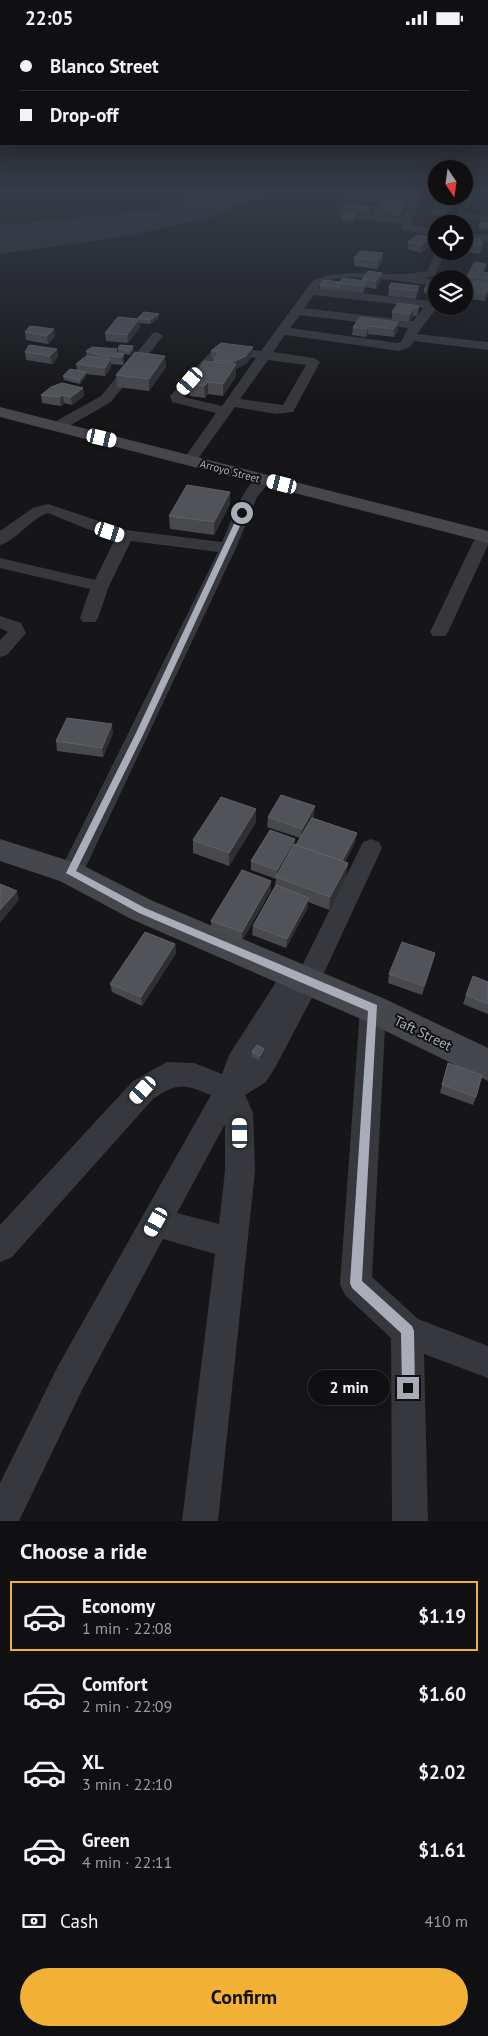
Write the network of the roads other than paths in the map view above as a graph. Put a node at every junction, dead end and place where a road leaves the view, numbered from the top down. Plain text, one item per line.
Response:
1 (428, 279) edge
2 (473, 287) edge
3 (488, 289) edge
4 (311, 291) junction
5 (296, 311) junction
6 (416, 325) junction
7 (282, 331) junction
8 (157, 336) dead end
9 (411, 337) junction
10 (483, 345) edge
11 (265, 355) junction
12 (472, 362) dead end
13 (228, 406) junction
14 (0, 411) edge
15 (57, 427) junction
16 (190, 460) junction
17 (263, 480) junction
18 (125, 537) junction
19 (486, 537) edge
20 (0, 541) edge
21 (228, 547) junction
22 (0, 563) edge
23 (100, 586) junction
24 (89, 618) dead end
25 (0, 622) edge
26 (439, 632) dead end
27 (0, 651) edge
28 (371, 848) dead end
29 (0, 850) edge
30 (71, 873) junction
31 (300, 979) junction
32 (373, 1009) junction
33 (488, 1065) edge
34 (229, 1090) junction
35 (156, 1222) junction
36 (232, 1243) junction
37 (0, 1247) edge
38 (407, 1331) junction
39 (488, 1362) edge
40 (0, 1521) edge
41 (200, 1521) edge
42 (410, 1521) edge

1 - 4 street
2 - 3 street
4 - 5 street
4 - 6 street
5 - 6 street
5 - 7 street
6 - 9 street
7 - 9 street
7 - 11 street
8 - 15 street
9 - 10 street
10 - 12 street
11 - 13 street
11 - 13 street
11 - 13 street
13 - 16 street
14 - 15 street, Arroyo Street
15 - 16 street, Arroyo Street
16 - 17 street, Arroyo Street
17 - 19 street, Arroyo Street
17 - 21 street
18 - 20 street
18 - 21 street
18 - 23 street
19 - 26 street
21 - 30 street
22 - 23 street
23 - 24 street
25 - 27 street
28 - 31 street
29 - 30 street, Taft Street
30 - 31 street, Taft Street
31 - 32 street, Taft Street
31 - 34 street
32 - 33 street, Taft Street
32 - 38 street
34 - 35 street
34 - 36 street
34 - 37 street
35 - 36 street
35 - 40 street
36 - 41 street
38 - 39 street
38 - 42 street

